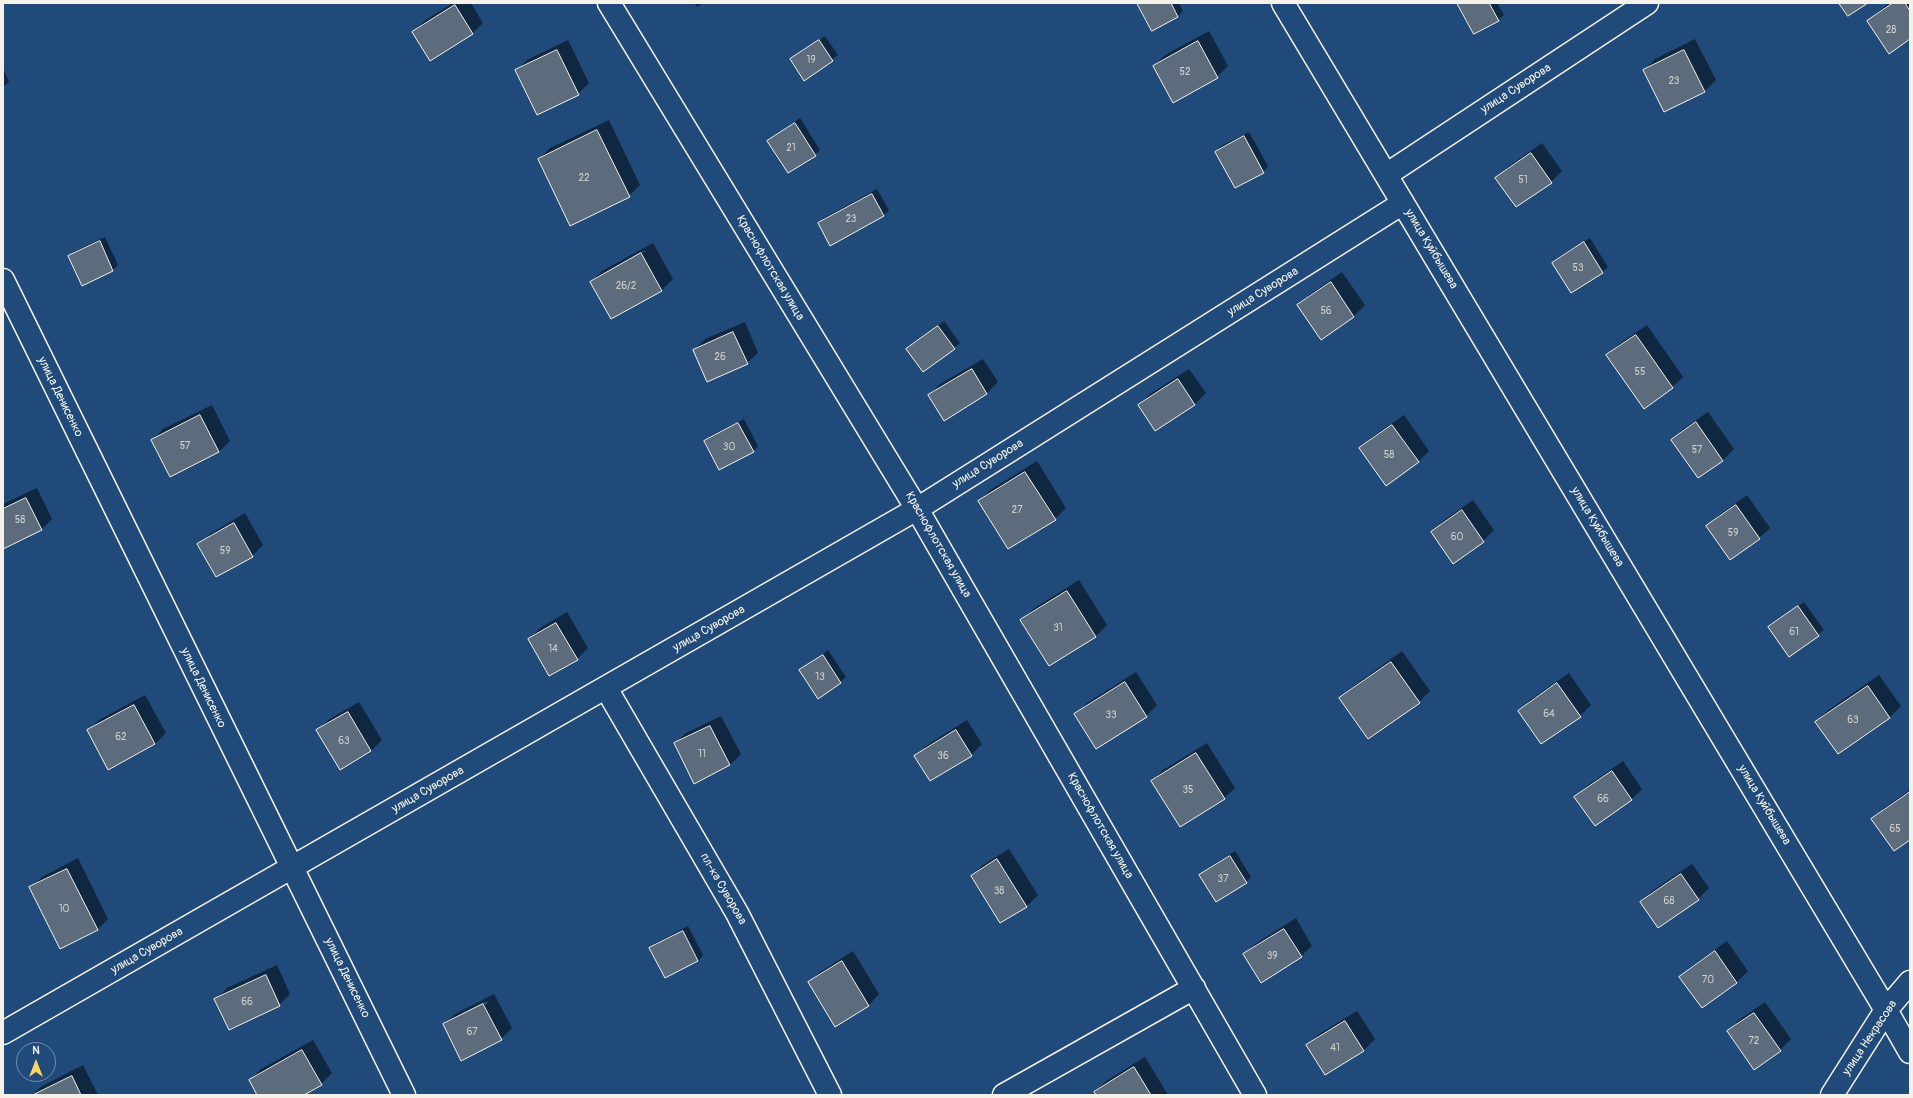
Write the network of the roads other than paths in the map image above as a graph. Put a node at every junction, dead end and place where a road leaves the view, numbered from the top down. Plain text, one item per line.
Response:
1 (609, 3) edge
2 (1283, 3) edge
3 (1647, 3) edge
4 (1386, 175) junction
5 (1403, 203) junction
6 (3, 280) edge
7 (917, 509) junction
8 (606, 688) junction
9 (292, 868) junction
10 (1910, 982) edge
11 (1194, 988) junction
12 (1886, 1010) junction
13 (3, 1033) edge
14 (1910, 1052) edge
15 (404, 1095) edge
16 (830, 1095) edge
17 (1004, 1095) edge
18 (1255, 1095) edge
19 (1832, 1095) edge

1 - 7 street, Краснофлотская улица
2 - 4 street, улица Куйбышева
3 - 4 street, улица Суворова
4 - 5 street, улица Куйбышева
5 - 7 street, улица Суворова
5 - 12 street, улица Куйбышева
6 - 9 street, улица Денисенко
7 - 8 street, улица Суворова
7 - 11 street, Краснофлотская улица
8 - 9 street, улица Суворова
8 - 16 street, пл-ка Суворова
9 - 13 street, улица Суворова
9 - 15 street, улица Денисенко
10 - 12 street, улица Некрасова
11 - 17 street
11 - 18 street, Краснофлотская улица
12 - 14 street, улица Куйбышева
12 - 19 street, улица Некрасова

